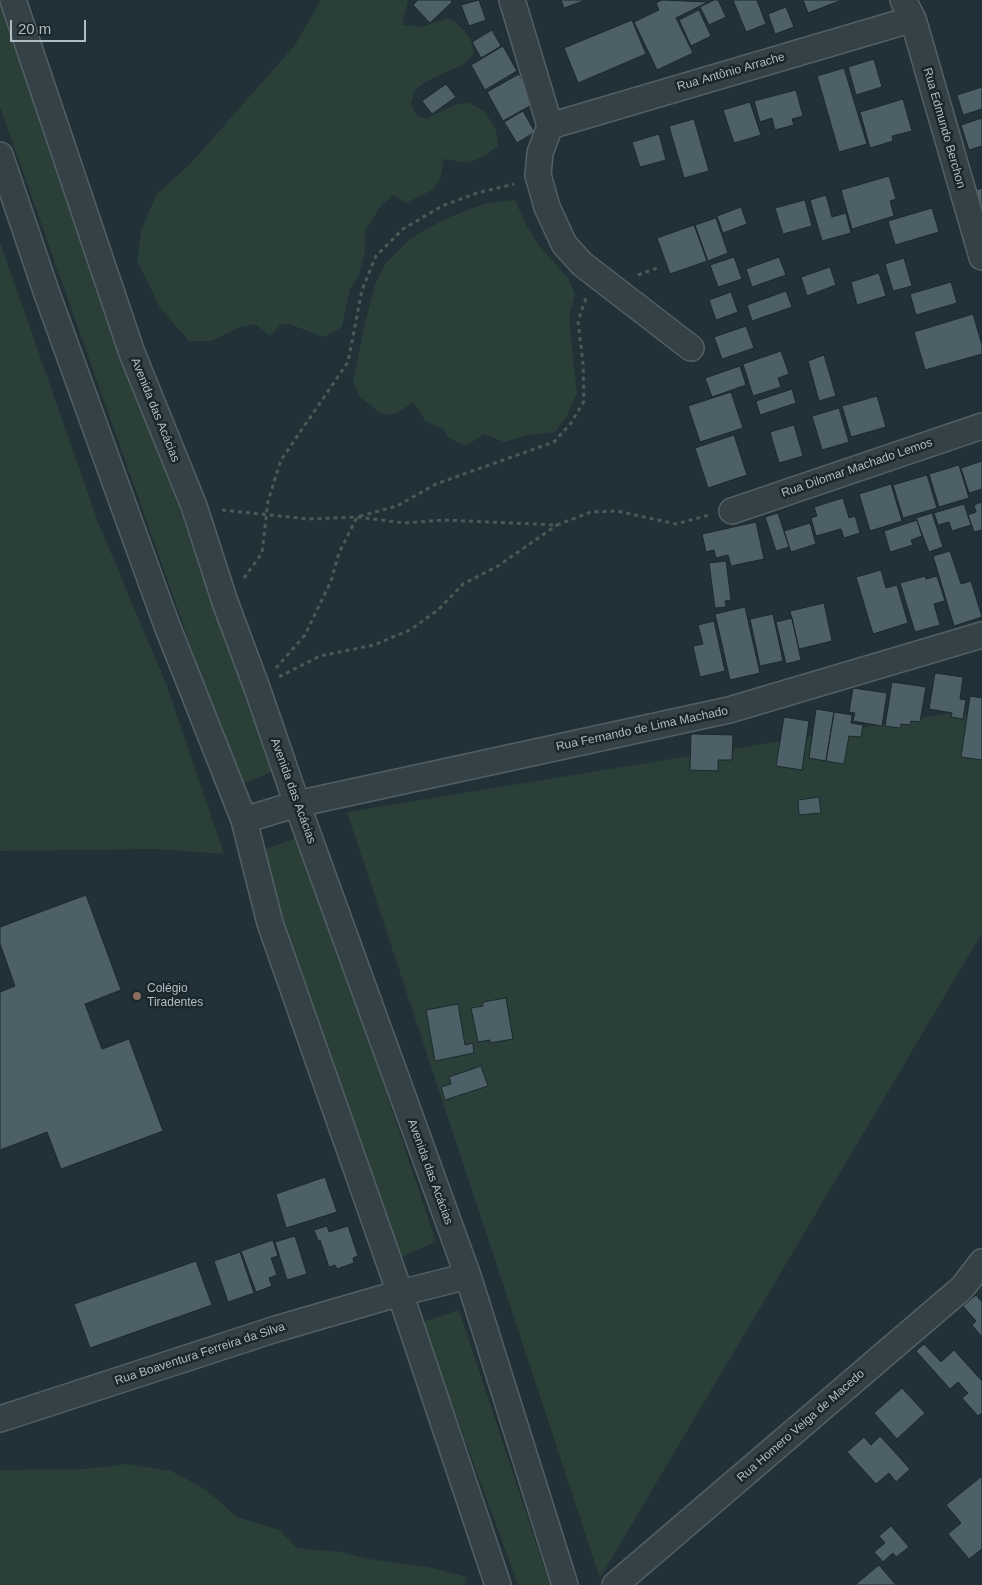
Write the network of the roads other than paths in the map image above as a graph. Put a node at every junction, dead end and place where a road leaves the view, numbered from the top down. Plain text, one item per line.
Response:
1 (14, 0) edge
2 (512, 0) edge
3 (908, 10) edge
4 (550, 126) junction
5 (0, 155) edge
6 (982, 256) edge
7 (691, 348) dead end
8 (982, 426) edge
9 (732, 511) road end
10 (982, 635) edge
11 (297, 804) junction
12 (244, 820) junction
13 (982, 1262) edge
14 (468, 1276) junction
15 (400, 1293) junction
16 (0, 1419) edge
17 (498, 1585) edge
18 (564, 1585) edge
19 (615, 1585) edge

1 - 11 street, Avenida das Acácias
2 - 4 street
3 - 4 street, Rua Antônio Arrache
3 - 6 street, Rua Edmundo Berchon
4 - 7 street
5 - 12 street
8 - 9 street, Rua Dilomar Machado Lemos
10 - 11 street, Rua Fernando de Lima Machado
11 - 12 street, Rua Fernando de Lima Machado
11 - 14 street, Avenida das Acácias
12 - 15 street
13 - 19 street, Rua Homero Veiga de Macedo
14 - 15 street
14 - 18 street, Avenida das Acácias
15 - 16 street, Rua Boaventura Ferreira da Silva
15 - 17 street

